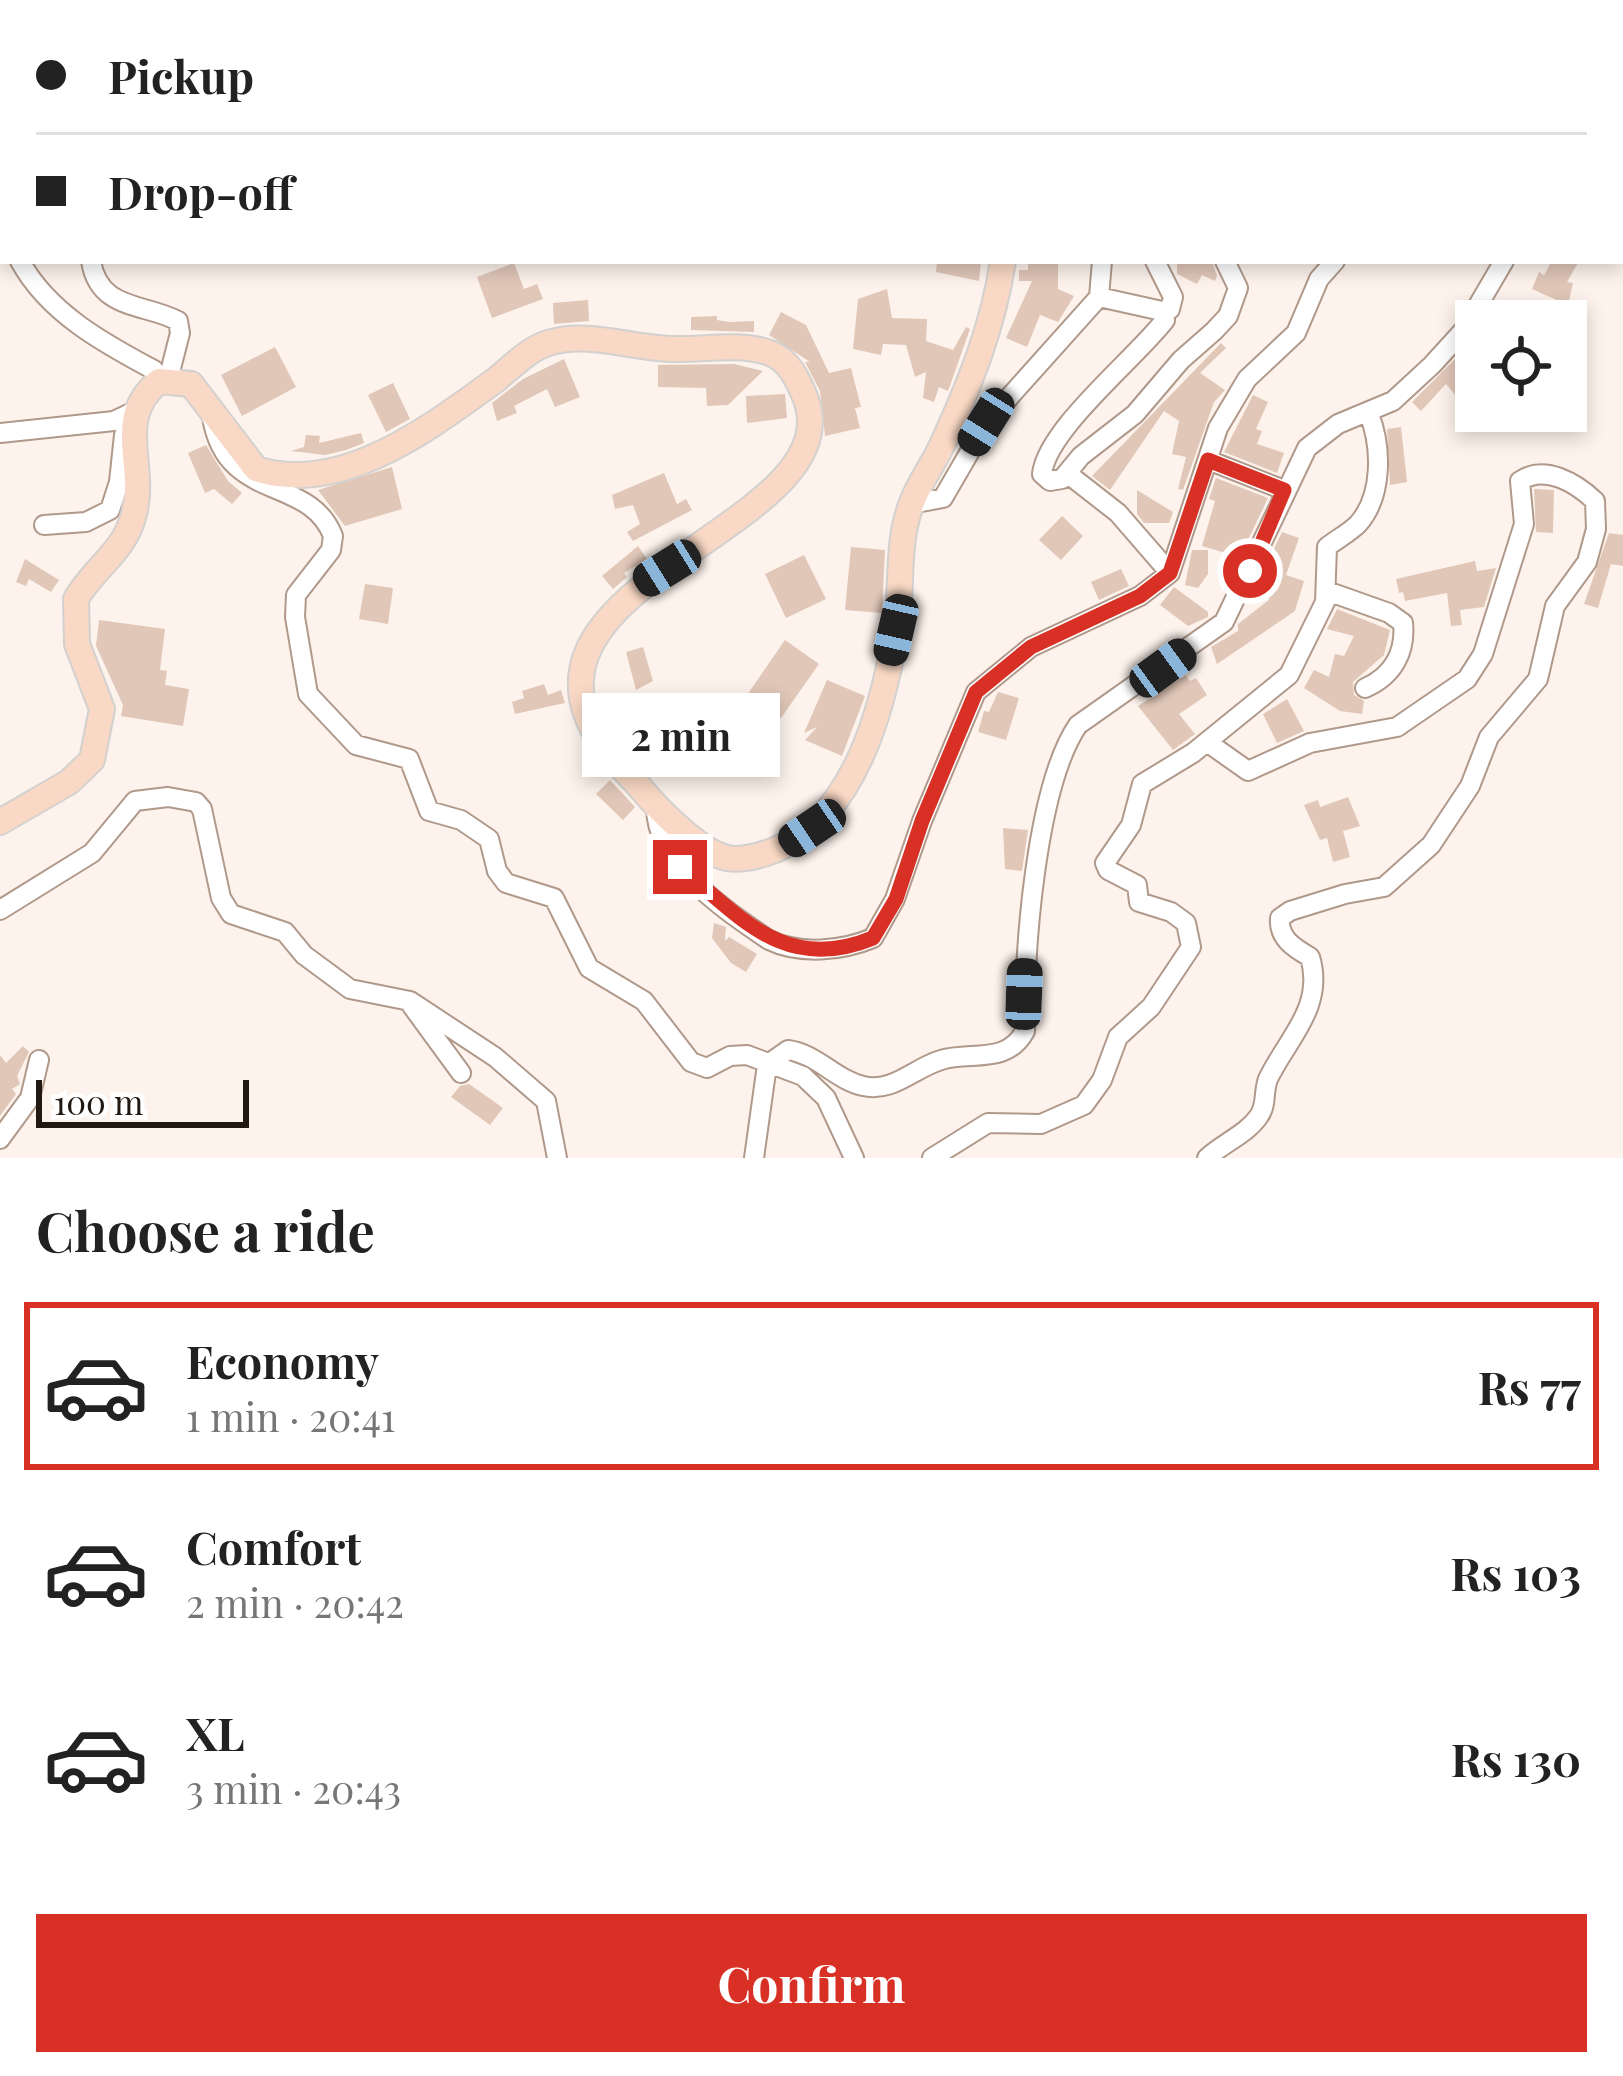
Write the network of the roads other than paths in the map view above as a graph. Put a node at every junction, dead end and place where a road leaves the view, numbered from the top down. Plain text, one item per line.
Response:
1 (22, 264) edge
2 (91, 264) edge
3 (1002, 264) edge
4 (1102, 264) edge
5 (1156, 264) edge
6 (1226, 264) edge
7 (1332, 264) edge
8 (1502, 264) edge
9 (1099, 297) junction
10 (1162, 311) junction
11 (164, 380) junction
12 (211, 408) junction
13 (1369, 414) junction
14 (134, 420) junction
15 (0, 433) edge
16 (1208, 460) junction
17 (1068, 474) junction
18 (1284, 490) junction
19 (911, 504) junction
20 (44, 525) dead end
21 (1170, 573) junction
22 (1327, 591) junction
23 (1365, 688) dead end
24 (1207, 742) junction
25 (656, 807) junction
26 (0, 822) edge
27 (0, 910) edge
28 (410, 1001) junction
29 (39, 1060) dead end
30 (772, 1061) junction
31 (461, 1073) dead end
32 (0, 1139) edge
33 (557, 1158) edge
34 (754, 1158) edge
35 (854, 1158) edge
36 (932, 1158) edge
37 (1208, 1158) edge

1 - 11 street
2 - 11 street
3 - 19 main road
4 - 9 street
5 - 10 street
6 - 17 street
7 - 16 street
8 - 13 street
9 - 10 street
9 - 19 street
10 - 17 street
11 - 12 main road
11 - 14 main road
12 - 25 main road
12 - 30 street
13 - 18 street
13 - 22 street
14 - 15 street
14 - 20 street
14 - 26 main road
16 - 18 street
16 - 21 street
17 - 21 street
18 - 30 street
19 - 25 main road
21 - 25 street
22 - 23 street
22 - 24 street
24 - 36 street
24 - 37 street
27 - 28 street
28 - 31 street
28 - 33 street
29 - 32 street
30 - 34 street
30 - 35 street

